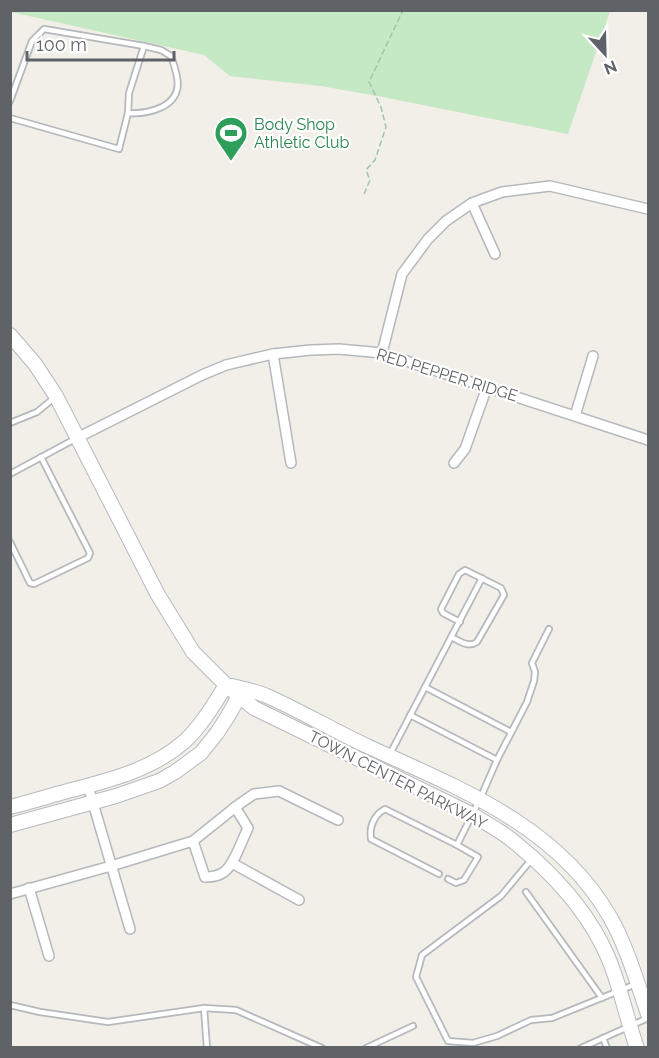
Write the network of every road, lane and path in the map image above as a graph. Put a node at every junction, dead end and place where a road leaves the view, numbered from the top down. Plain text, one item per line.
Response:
1 (403, 10) edge
2 (144, 46) junction
3 (10, 101) edge
4 (128, 113) junction
5 (10, 118) edge
6 (364, 194) dead end
7 (472, 203) junction
8 (648, 209) edge
9 (495, 254) dead end
10 (10, 335) edge
11 (382, 353) junction
12 (273, 354) junction
13 (593, 356) dead end
14 (487, 387) junction
15 (56, 396) junction
16 (576, 416) junction
17 (10, 423) edge
18 (77, 438) junction
19 (648, 440) edge
20 (41, 457) junction
21 (291, 463) dead end
22 (454, 463) dead end
23 (10, 474) edge
24 (10, 542) edge
25 (482, 578) junction
26 (459, 622) junction
27 (549, 628) dead end
28 (452, 637) junction
29 (226, 685) junction
30 (425, 687) junction
31 (241, 692) junction
32 (410, 715) junction
33 (511, 732) junction
34 (388, 756) junction
35 (497, 760) junction
36 (88, 786) junction
37 (480, 799) junction
38 (92, 802) junction
39 (10, 807) edge
40 (235, 807) junction
41 (471, 814) junction
42 (338, 820) dead end
43 (10, 825) edge
44 (193, 841) junction
45 (457, 845) junction
46 (533, 858) junction
47 (232, 863) junction
48 (111, 866) junction
49 (439, 874) dead end
50 (448, 879) dead end
51 (29, 888) junction
52 (526, 892) dead end
53 (10, 894) edge
54 (299, 900) dead end
55 (130, 929) dead end
56 (49, 956) dead end
57 (643, 981) edge
58 (619, 991) junction
59 (602, 998) junction
60 (10, 1005) edge
61 (204, 1008) junction
62 (648, 1016) edge
63 (413, 1026) dead end
64 (629, 1026) junction
65 (603, 1038) junction
66 (207, 1047) edge
67 (322, 1047) edge
68 (366, 1047) edge
69 (583, 1047) edge
70 (607, 1047) edge
71 (637, 1047) edge

1 - 6 path
2 - 3 lane
2 - 4 lane
2 - 4 lane
4 - 5 lane
7 - 8 street
7 - 9 street
7 - 11 street
10 - 15 street
11 - 12 street, RED PEPPER RIDGE
11 - 14 street, RED PEPPER RIDGE
12 - 18 street, RED PEPPER RIDGE
12 - 21 street
13 - 16 street
14 - 16 street, RED PEPPER RIDGE
14 - 22 street
15 - 17 lane
15 - 18 street
16 - 19 street, RED PEPPER RIDGE
18 - 20 lane
18 - 29 street
20 - 23 lane
20 - 24 lane
25 - 26 lane
25 - 26 lane
25 - 28 lane
26 - 28 lane
27 - 33 lane
28 - 30 lane
29 - 31 street, TOWN CENTER PARKWAY
29 - 36 street
30 - 32 lane
30 - 33 lane
31 - 34 street, TOWN CENTER PARKWAY
31 - 38 street
31 - 41 street, TOWN CENTER PARKWAY
32 - 34 lane
32 - 35 lane
33 - 35 lane
34 - 37 street, TOWN CENTER PARKWAY
35 - 37 lane
36 - 38 street
36 - 39 street
37 - 41 lane
37 - 57 street, TOWN CENTER PARKWAY
38 - 43 street
38 - 48 street
40 - 42 street
40 - 44 street
40 - 47 street
41 - 45 lane
41 - 46 street, TOWN CENTER PARKWAY
44 - 47 street
44 - 48 street
45 - 49 lane
45 - 50 lane
46 - 58 street, TOWN CENTER PARKWAY
46 - 59 lane
47 - 54 street
48 - 51 street
48 - 55 street
51 - 53 street
51 - 56 street
52 - 59 lane
57 - 58 lane
57 - 62 street, TOWN CENTER PARKWAY
58 - 59 lane
58 - 64 street, TOWN CENTER PARKWAY
60 - 61 lane
61 - 66 lane
61 - 67 lane
62 - 64 lane
63 - 68 lane
64 - 65 lane
64 - 71 street, TOWN CENTER PARKWAY
65 - 69 lane
65 - 70 lane

